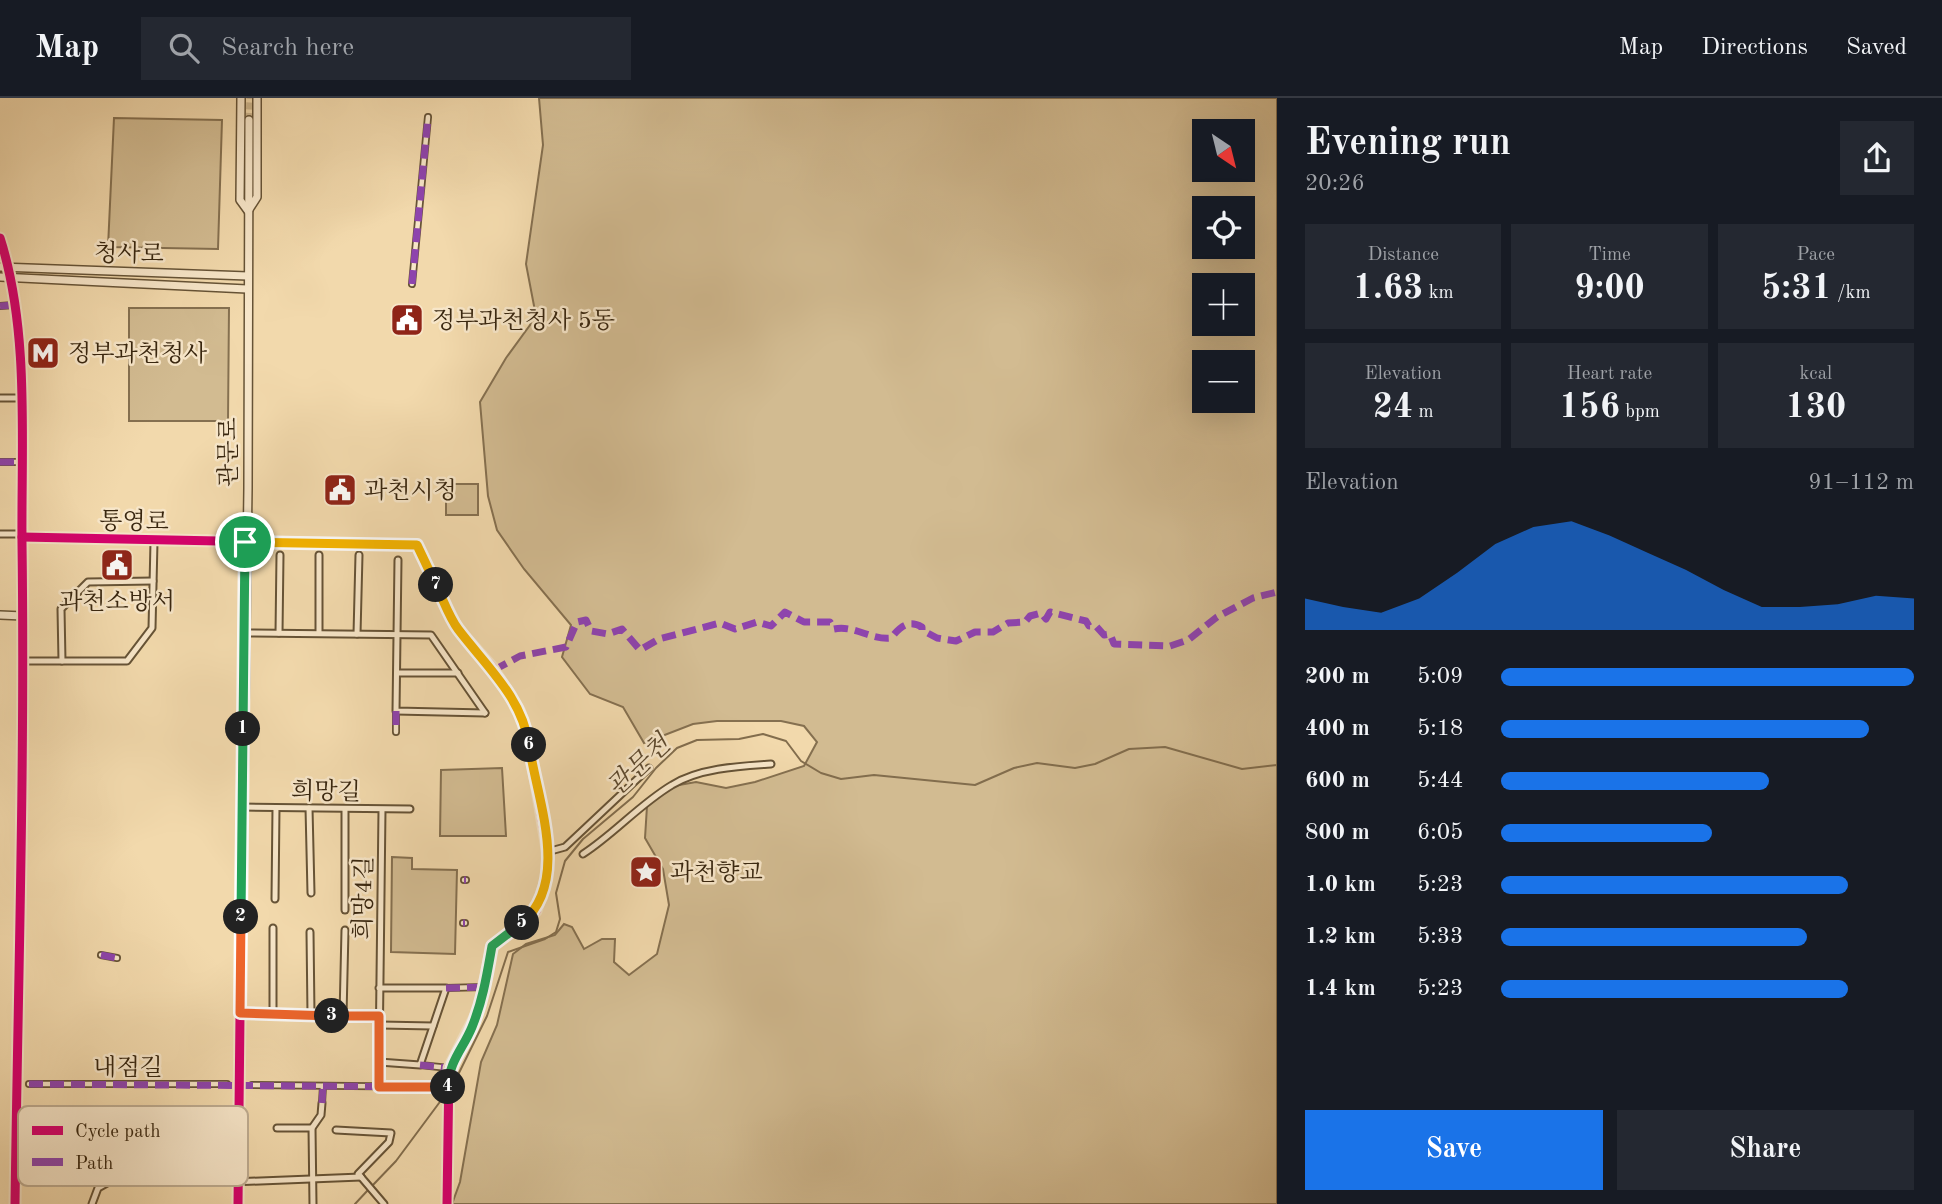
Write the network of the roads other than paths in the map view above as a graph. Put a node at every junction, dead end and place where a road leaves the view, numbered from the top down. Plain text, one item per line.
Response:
1 (241, 98) edge
2 (257, 98) edge
3 (428, 117) dead end
4 (249, 120) tunnel mouth
5 (248, 211) junction
6 (0, 238) edge
7 (0, 267) edge
8 (10, 269) junction
9 (248, 276) junction
10 (0, 277) edge
11 (12, 278) junction
12 (412, 284) dead end
13 (247, 289) junction
14 (14, 304) junction
15 (0, 306) edge
16 (0, 398) edge
17 (22, 398) junction
18 (23, 462) junction
19 (0, 463) edge
20 (0, 534) edge
21 (22, 536) junction
22 (154, 542) junction
23 (245, 542) junction
24 (280, 555) dead end
25 (319, 555) dead end
26 (359, 555) dead end
27 (398, 560) dead end
28 (153, 581) junction
29 (0, 615) edge
30 (23, 616) junction
31 (245, 633) junction
32 (279, 633) junction
33 (319, 633) junction
34 (358, 634) junction
35 (397, 634) junction
36 (23, 661) junction
37 (62, 662) junction
38 (397, 673) junction
39 (458, 673) junction
40 (396, 711) junction
41 (397, 733) dead end
42 (771, 764) dead end
43 (649, 768) dead end
44 (242, 807) junction
45 (276, 808) junction
46 (309, 808) junction
47 (345, 809) junction
48 (410, 809) dead end
49 (382, 810) junction
50 (547, 852) junction
51 (583, 854) dead end
52 (311, 894) dead end
53 (275, 899) dead end
54 (345, 910) dead end
55 (274, 928) dead end
56 (345, 930) dead end
57 (310, 932) dead end
58 (101, 955) dead end
59 (117, 958) dead end
60 (379, 988) junction
61 (446, 988) junction
62 (486, 988) junction
63 (240, 1013) junction
64 (273, 1014) junction
65 (311, 1015) junction
66 (343, 1016) junction
67 (379, 1016) junction
68 (380, 1025) junction
69 (433, 1026) junction
70 (379, 1062) junction
71 (420, 1065) junction
72 (449, 1068) junction
73 (29, 1084) dead end
74 (227, 1084) tunnel mouth
75 (252, 1085) tunnel mouth
76 (323, 1086) junction
77 (379, 1087) junction
78 (448, 1088) junction
79 (322, 1103) joint
80 (239, 1106) edge
81 (277, 1128) dead end
82 (312, 1128) junction
83 (336, 1130) dead end
84 (361, 1177) junction
85 (311, 1180) junction
86 (248, 1181) edge
87 (100, 1186) edge
88 (239, 1186) edge
89 (15, 1204) edge
90 (92, 1204) edge
91 (238, 1204) edge
92 (313, 1204) edge
93 (384, 1204) edge
94 (447, 1204) edge

1 - 5 street
2 - 5 street
3 - 12 street
4 - 5 street, 관문로
5 - 9 street, 관문로
6 - 8 street
7 - 8 street, 청사로
8 - 9 street, 청사로
8 - 11 street
9 - 13 street, 관문로
10 - 11 street, 청사로
11 - 13 street, 청사로
11 - 14 street
13 - 23 street, 관문로
14 - 15 street
14 - 17 street
16 - 17 street
17 - 18 street
18 - 19 street
18 - 21 street
20 - 21 street
21 - 22 street, 통영로
21 - 30 street
22 - 23 street, 통영로
22 - 28 street
23 - 31 street, 관문로
23 - 50 street, 통영로
24 - 32 street
25 - 33 street
26 - 34 street
27 - 35 street
28 - 37 street
28 - 37 street
29 - 30 street
30 - 36 street
31 - 32 street
31 - 44 street, 관문로
32 - 33 street
33 - 34 street
34 - 35 street
35 - 38 street
35 - 39 street
36 - 37 street
36 - 89 street
38 - 39 street
38 - 40 street
39 - 40 street
40 - 41 street
42 - 51 street
43 - 50 street
44 - 45 street, 희망길
44 - 63 street, 관문로
45 - 46 street, 희망길
45 - 53 street
46 - 47 street, 희망길
46 - 52 street
47 - 49 street, 희망길
47 - 54 street
48 - 49 street, 희망길
49 - 60 street, 희망4길
50 - 62 street
55 - 64 street
56 - 66 street
57 - 65 street
58 - 59 street
60 - 61 street
60 - 67 street, 희망4길
61 - 62 street
61 - 69 street
62 - 72 street
63 - 64 street
63 - 80 street, 관문로
64 - 65 street
65 - 66 street
66 - 67 street
67 - 68 street, 희망4길
68 - 69 street
68 - 70 street, 희망4길
69 - 71 street
70 - 71 street
70 - 77 street, 희망4길
71 - 72 street
72 - 78 street
73 - 74 street, 내점길
75 - 76 street
76 - 77 street
76 - 79 street
77 - 78 street
78 - 94 street
79 - 82 street
81 - 82 street
82 - 85 street
83 - 84 street
84 - 85 street
84 - 93 street
85 - 86 street
85 - 92 street
87 - 90 street
88 - 91 street, 관문로

